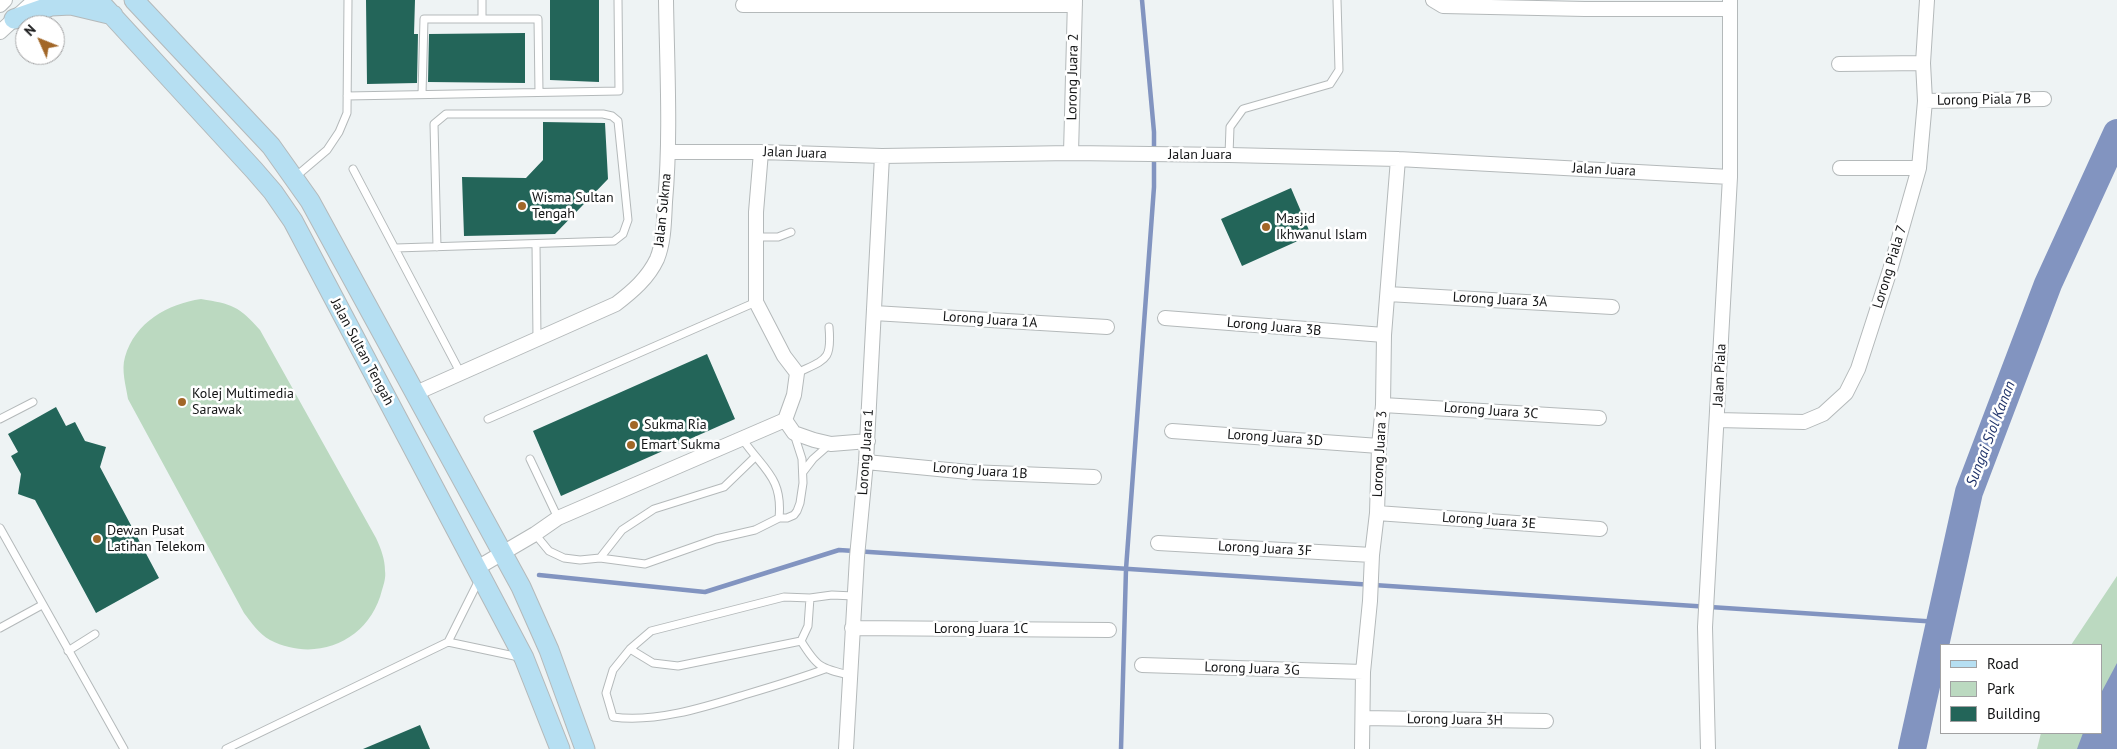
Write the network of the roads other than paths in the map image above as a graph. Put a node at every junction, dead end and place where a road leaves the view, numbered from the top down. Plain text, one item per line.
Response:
1 (6, 0) edge
2 (35, 0) edge
3 (98, 0) edge
4 (348, 0) edge
5 (482, 0) edge
6 (618, 0) edge
7 (666, 0) edge
8 (1337, 0) edge
9 (1433, 0) edge
10 (1927, 0) edge
11 (136, 1) edge
12 (1075, 3) edge
13 (1730, 4) edge
14 (0, 5) edge
15 (743, 5) dead end
16 (113, 15) junction
17 (14, 19) junction
18 (482, 19) junction
19 (0, 32) edge
20 (1923, 63) junction
21 (1839, 64) dead end
22 (539, 92) junction
23 (422, 94) junction
24 (347, 96) junction
25 (2044, 99) dead end
26 (1925, 101) junction
27 (669, 152) junction
28 (760, 152) junction
29 (1071, 153) junction
30 (1230, 155) junction
31 (882, 156) junction
32 (1398, 159) junction
33 (1840, 168) dead end
34 (1919, 168) junction
35 (353, 169) dead end
36 (1730, 177) junction
37 (294, 178) junction
38 (791, 232) dead end
39 (755, 237) junction
40 (536, 244) junction
41 (436, 246) junction
42 (396, 248) junction
43 (1388, 294) junction
44 (756, 302) junction
45 (1612, 306) dead end
46 (874, 313) junction
47 (1165, 318) dead end
48 (829, 326) dead end
49 (1107, 327) dead end
50 (1384, 335) junction
51 (537, 340) junction
52 (460, 372) junction
53 (796, 373) junction
54 (416, 393) junction
55 (33, 402) dead end
56 (1383, 405) junction
57 (1599, 418) dead end
58 (0, 419) edge
59 (488, 419) dead end
60 (785, 420) junction
61 (1717, 420) junction
62 (1172, 430) dead end
63 (794, 433) junction
64 (743, 440) junction
65 (868, 441) junction
66 (831, 444) junction
67 (1379, 446) junction
68 (755, 457) junction
69 (530, 459) dead end
70 (866, 462) junction
71 (802, 472) junction
72 (1094, 477) dead end
73 (1377, 513) junction
74 (558, 518) junction
75 (779, 518) junction
76 (0, 528) edge
77 (1600, 529) dead end
78 (535, 534) junction
79 (1158, 544) dead end
80 (501, 553) junction
81 (1372, 555) junction
82 (600, 558) junction
83 (479, 572) junction
84 (854, 596) junction
85 (810, 598) junction
86 (42, 605) junction
87 (0, 628) edge
88 (852, 628) junction
89 (1110, 630) dead end
90 (96, 634) dead end
91 (801, 641) junction
92 (448, 642) junction
93 (630, 649) junction
94 (68, 651) junction
95 (524, 658) junction
96 (1142, 665) dead end
97 (825, 669) junction
98 (1363, 672) junction
99 (849, 675) junction
100 (1363, 718) junction
101 (1546, 721) dead end
102 (124, 749) edge
103 (226, 749) edge
104 (560, 749) edge
105 (585, 749) edge
106 (846, 749) edge
107 (1362, 749) edge
108 (1708, 749) edge

1 - 14 street
2 - 17 street
3 - 16 main road, Jalan Sultan Tengah
4 - 24 lane
5 - 18 lane
6 - 22 lane
7 - 27 street, Jalan Sukma
8 - 30 lane
9 - 13 street
10 - 20 street, Lorong Piala 7
11 - 37 main road, Jalan Sultan Tengah
12 - 15 street
12 - 29 street, Lorong Juara 2
13 - 36 street, Jalan Piala
16 - 17 main road
16 - 83 main road, Jalan Sultan Tengah
17 - 19 street
18 - 22 lane
18 - 23 lane
20 - 21 street
20 - 26 street, Lorong Piala 7
22 - 23 lane
23 - 24 lane
24 - 37 lane
25 - 26 street, Lorong Piala 7B
26 - 34 street, Lorong Piala 7
27 - 28 street, Jalan Juara
27 - 51 street, Jalan Sukma
28 - 31 street, Jalan Juara
28 - 39 street
29 - 30 street, Jalan Juara
29 - 31 street, Jalan Juara
30 - 32 street, Jalan Juara
31 - 46 street, Lorong Juara 1
32 - 36 street, Jalan Juara
32 - 43 street, Lorong Juara 3
33 - 34 street
34 - 61 street, Lorong Piala 7
35 - 42 lane
36 - 61 street, Jalan Piala
37 - 54 main road, Jalan Sultan Tengah
38 - 39 lane
39 - 44 street
40 - 41 lane
40 - 41 lane
40 - 51 lane
41 - 42 lane
42 - 52 lane
43 - 45 street, Lorong Juara 3A
43 - 50 street, Lorong Juara 3
44 - 53 street
44 - 59 lane
46 - 49 street, Lorong Juara 1A
46 - 65 street, Lorong Juara 1
47 - 50 street, Lorong Juara 3B
48 - 53 lane
50 - 56 street, Lorong Juara 3
51 - 52 street, Jalan Sukma
52 - 54 street, Jalan Sukma
53 - 60 street
54 - 80 main road, Jalan Sultan Tengah
55 - 58 lane
56 - 57 street, Lorong Juara 3C
56 - 67 street, Lorong Juara 3
60 - 63 street
60 - 64 street
61 - 108 street, Jalan Piala
62 - 67 street, Lorong Juara 3D
63 - 66 street
63 - 71 lane
64 - 68 lane
64 - 74 street
65 - 66 street
65 - 70 street, Lorong Juara 1
66 - 71 lane
67 - 73 street, Lorong Juara 3
68 - 75 lane
68 - 82 lane
69 - 74 lane
70 - 72 street, Lorong Juara 1B
70 - 84 street, Lorong Juara 1
71 - 75 lane
73 - 77 street, Lorong Juara 3E
73 - 81 street, Lorong Juara 3
74 - 78 street
75 - 82 lane
76 - 86 lane
78 - 80 street
78 - 82 lane
79 - 81 street, Lorong Juara 3F
80 - 83 street
80 - 105 main road, Jalan Sultan Tengah
81 - 98 street, Lorong Juara 3
83 - 92 lane
83 - 95 main road, Jalan Sultan Tengah
84 - 85 lane
84 - 88 street, Lorong Juara 1
85 - 91 lane
85 - 93 lane
86 - 87 lane
86 - 94 lane
88 - 89 street, Lorong Juara 1C
88 - 99 street, Lorong Juara 1
90 - 94 lane
91 - 93 lane
91 - 97 lane
92 - 95 lane
92 - 103 lane
93 - 97 lane
94 - 102 lane
95 - 104 main road, Jalan Sultan Tengah
96 - 98 street, Lorong Juara 3G
97 - 99 lane
98 - 100 street, Lorong Juara 3
99 - 106 street, Lorong Juara 1
100 - 101 street, Lorong Juara 3H
100 - 107 street, Lorong Juara 3

